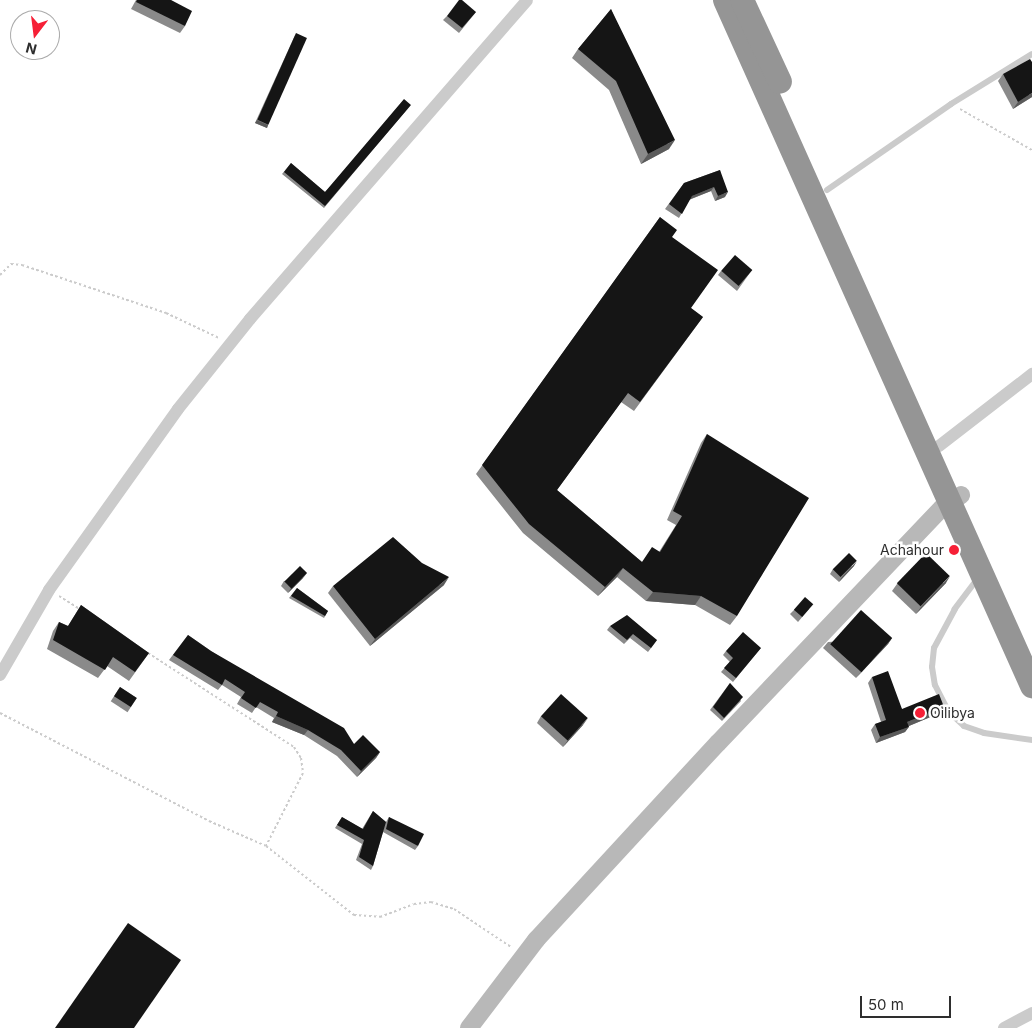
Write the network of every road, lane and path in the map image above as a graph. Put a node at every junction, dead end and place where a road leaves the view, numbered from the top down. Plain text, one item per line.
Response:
1 (527, 0) edge
2 (725, 0) edge
3 (742, 0) edge
4 (1032, 54) edge
5 (952, 104) junction
6 (1032, 150) edge
7 (827, 190) junction
8 (0, 275) edge
9 (231, 343) junction
10 (1032, 374) edge
11 (939, 446) junction
12 (955, 499) junction
13 (982, 574) junction
14 (49, 590) junction
15 (89, 615) edge
16 (145, 652) edge
17 (1032, 655) edge
18 (0, 675) edge
19 (1032, 686) edge
20 (0, 713) edge
21 (1032, 740) edge
22 (266, 846) junction
23 (524, 955) junction
24 (1032, 1014) edge
25 (469, 1028) edge
26 (1004, 1028) edge

1 - 9 street
2 - 12 highway
3 - 7 highway
4 - 5 lane
5 - 6 path
5 - 7 lane
7 - 11 highway
8 - 9 path
9 - 14 street
10 - 11 street
11 - 12 highway
12 - 13 highway
12 - 17 highway
12 - 23 street
13 - 19 highway
13 - 21 lane
14 - 15 path
14 - 18 street
16 - 22 path
20 - 22 path
22 - 23 path
23 - 25 street
24 - 26 street

